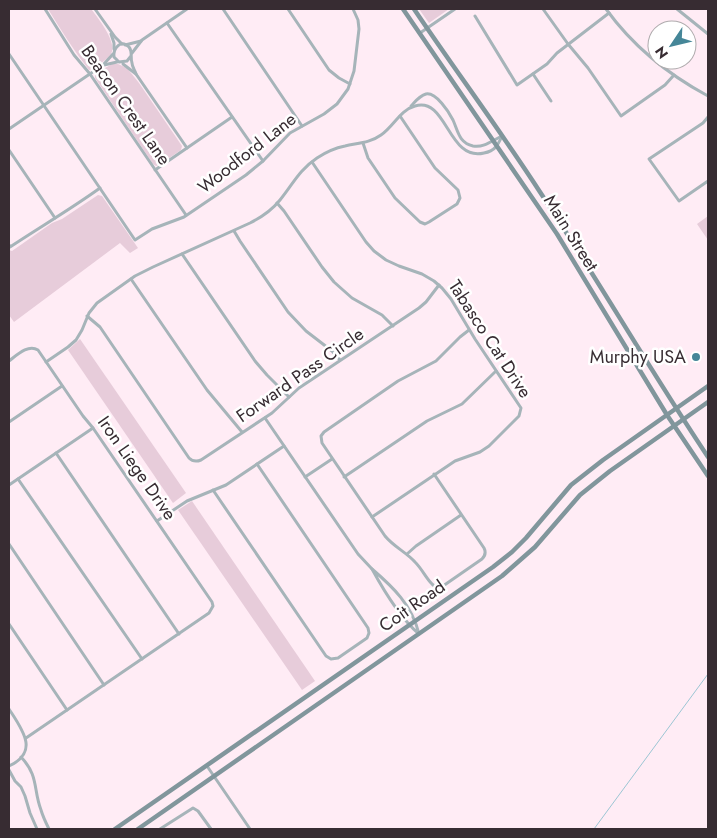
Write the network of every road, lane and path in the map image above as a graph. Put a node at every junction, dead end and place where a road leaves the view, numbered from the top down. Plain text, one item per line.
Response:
1 (45, 9) edge
2 (95, 9) edge
3 (187, 9) edge
4 (223, 9) edge
5 (288, 9) edge
6 (353, 9) edge
7 (403, 9) edge
8 (414, 9) edge
9 (455, 9) edge
10 (543, 9) edge
11 (606, 9) edge
12 (677, 9) edge
13 (609, 13) junction
14 (475, 16) dead end
15 (167, 23) junction
16 (427, 29) junction
17 (110, 31) junction
18 (420, 33) junction
19 (708, 34) edge
20 (142, 40) junction
21 (568, 44) junction
22 (124, 45) junction
23 (114, 52) junction
24 (9, 54) edge
25 (131, 55) junction
26 (120, 62) junction
27 (103, 65) junction
28 (90, 74) junction
29 (136, 74) junction
30 (533, 74) junction
31 (674, 75) junction
32 (350, 84) junction
33 (708, 96) edge
34 (551, 101) dead end
35 (44, 105) junction
36 (409, 109) junction
37 (449, 114) junction
38 (400, 116) junction
39 (232, 117) junction
40 (708, 118) edge
41 (442, 120) junction
42 (302, 126) junction
43 (9, 129) edge
44 (502, 136) junction
45 (492, 140) junction
46 (363, 143) junction
47 (497, 146) junction
48 (187, 148) junction
49 (9, 150) edge
50 (263, 161) junction
51 (312, 162) junction
52 (155, 170) junction
53 (708, 181) edge
54 (100, 188) junction
55 (277, 203) junction
56 (186, 216) junction
57 (55, 218) junction
58 (564, 229) junction
59 (234, 230) junction
60 (557, 234) junction
61 (9, 246) edge
62 (182, 254) junction
63 (131, 279) junction
64 (439, 285) junction
65 (87, 316) junction
66 (619, 316) junction
67 (610, 322) junction
68 (393, 326) junction
69 (469, 330) junction
70 (340, 360) junction
71 (9, 361) edge
72 (46, 362) junction
73 (496, 371) junction
74 (62, 386) junction
75 (708, 386) edge
76 (289, 397) junction
77 (708, 402) edge
78 (676, 409) junction
79 (667, 415) junction
80 (265, 418) junction
81 (683, 420) junction
82 (9, 422) edge
83 (674, 425) junction
84 (93, 428) junction
85 (242, 432) junction
86 (284, 446) junction
87 (56, 453) junction
88 (708, 457) edge
89 (332, 459) junction
90 (257, 464) junction
91 (434, 474) junction
92 (708, 476) edge
93 (305, 477) junction
94 (344, 477) junction
95 (18, 478) junction
96 (9, 485) edge
97 (214, 490) junction
98 (461, 515) junction
99 (372, 517) junction
100 (157, 521) junction
101 (9, 544) edge
102 (407, 554) junction
103 (372, 569) junction
104 (416, 620) junction
105 (9, 624) edge
106 (408, 625) junction
107 (179, 634) junction
108 (419, 634) junction
109 (142, 659) junction
110 (104, 685) junction
111 (9, 709) edge
112 (67, 710) junction
113 (26, 738) junction
114 (22, 757) junction
115 (9, 766) edge
116 (207, 766) junction
117 (9, 770) edge
118 (214, 776) junction
119 (37, 829) edge
120 (49, 829) edge
121 (114, 829) edge
122 (138, 829) edge
123 (160, 829) edge
124 (211, 829) edge
125 (250, 829) edge

1 - 28 street, Beacon Crest Lane
2 - 17 street
3 - 15 street
4 - 42 street
5 - 32 street
6 - 32 street, Woodford Lane
7 - 18 main road, Main Street
8 - 16 main road, Main Street
9 - 16 street
10 - 21 street
11 - 13 street
12 - 19 street
13 - 21 street
13 - 31 street
14 - 30 street
15 - 20 street
15 - 39 street
16 - 18 street
16 - 44 main road, Main Street
17 - 22 street
17 - 23 street
18 - 45 main road, Main Street
20 - 22 street
20 - 25 street
21 - 30 street
21 - 31 street
22 - 23 street
22 - 25 street
23 - 26 street
23 - 27 street
24 - 35 street
25 - 26 street
25 - 29 street
26 - 27 street
26 - 29 street
27 - 28 street
28 - 35 street
28 - 52 street, Beacon Crest Lane
29 - 48 street
30 - 34 street
31 - 33 street
32 - 42 street, Woodford Lane
35 - 43 street
35 - 54 street
36 - 37 street
36 - 38 street
36 - 41 street
37 - 41 street
37 - 45 street
38 - 46 street
38 - 46 street
39 - 48 street
39 - 50 street
40 - 53 street
41 - 47 street
42 - 50 street, Woodford Lane
44 - 45 street
44 - 47 street
44 - 58 main road, Main Street
45 - 47 main road, Main Street
46 - 51 street
47 - 60 main road, Main Street
48 - 52 street
49 - 57 street
50 - 56 street, Woodford Lane
51 - 55 street
51 - 64 street, Tabasco Cat Drive
52 - 56 street, Beacon Crest Lane
54 - 56 street, Woodford Lane
54 - 57 street
55 - 59 street
55 - 68 street
57 - 61 street
58 - 60 main road
58 - 66 main road, Main Street
59 - 62 street
59 - 70 street
60 - 67 main road, Main Street
62 - 63 street
62 - 76 street
63 - 65 street
63 - 85 street
64 - 68 street, Forward Pass Circle
64 - 69 street, Tabasco Cat Drive
65 - 72 street
65 - 85 street, Forward Pass Circle
66 - 67 main road
66 - 78 main road, Main Street
67 - 79 main road, Main Street
68 - 70 street, Forward Pass Circle
69 - 73 street, Tabasco Cat Drive
69 - 89 street
70 - 76 street, Forward Pass Circle
71 - 72 street, Iron Liege Drive
72 - 74 street, Iron Liege Drive
73 - 91 street, Tabasco Cat Drive
73 - 94 street
74 - 82 street
74 - 84 street, Iron Liege Drive
75 - 78 main road, Coit Road
76 - 80 street, Forward Pass Circle
77 - 81 main road, Coit Road
78 - 79 main road, Coit Road
78 - 81 main road, Main Street
79 - 83 main road, Main Street
79 - 104 main road, Coit Road
80 - 85 street, Forward Pass Circle
80 - 86 street
81 - 83 main road, Coit Road
81 - 88 main road, Main Street
83 - 92 main road, Main Street
83 - 108 main road, Coit Road
84 - 87 street
84 - 100 street, Iron Liege Drive
86 - 90 street
86 - 93 street
87 - 95 street
87 - 107 street
89 - 93 street
89 - 94 street
90 - 97 street
90 - 97 street
91 - 98 street
91 - 99 street
93 - 103 street
94 - 99 street
95 - 96 street
95 - 109 street
97 - 100 street
98 - 102 street
98 - 102 street
99 - 102 street
100 - 107 street, Iron Liege Drive
101 - 110 street
103 - 104 street
103 - 106 street
104 - 106 main road, Coit Road
104 - 108 street
105 - 112 street
106 - 108 street
106 - 116 main road, Coit Road
107 - 109 street
108 - 118 main road, Coit Road
109 - 110 street
110 - 112 street
111 - 113 street
112 - 113 street
113 - 114 street
114 - 115 street
114 - 120 street
116 - 118 street
116 - 121 main road, Coit Road
117 - 119 street
118 - 122 main road, Coit Road
118 - 125 street
123 - 124 street

